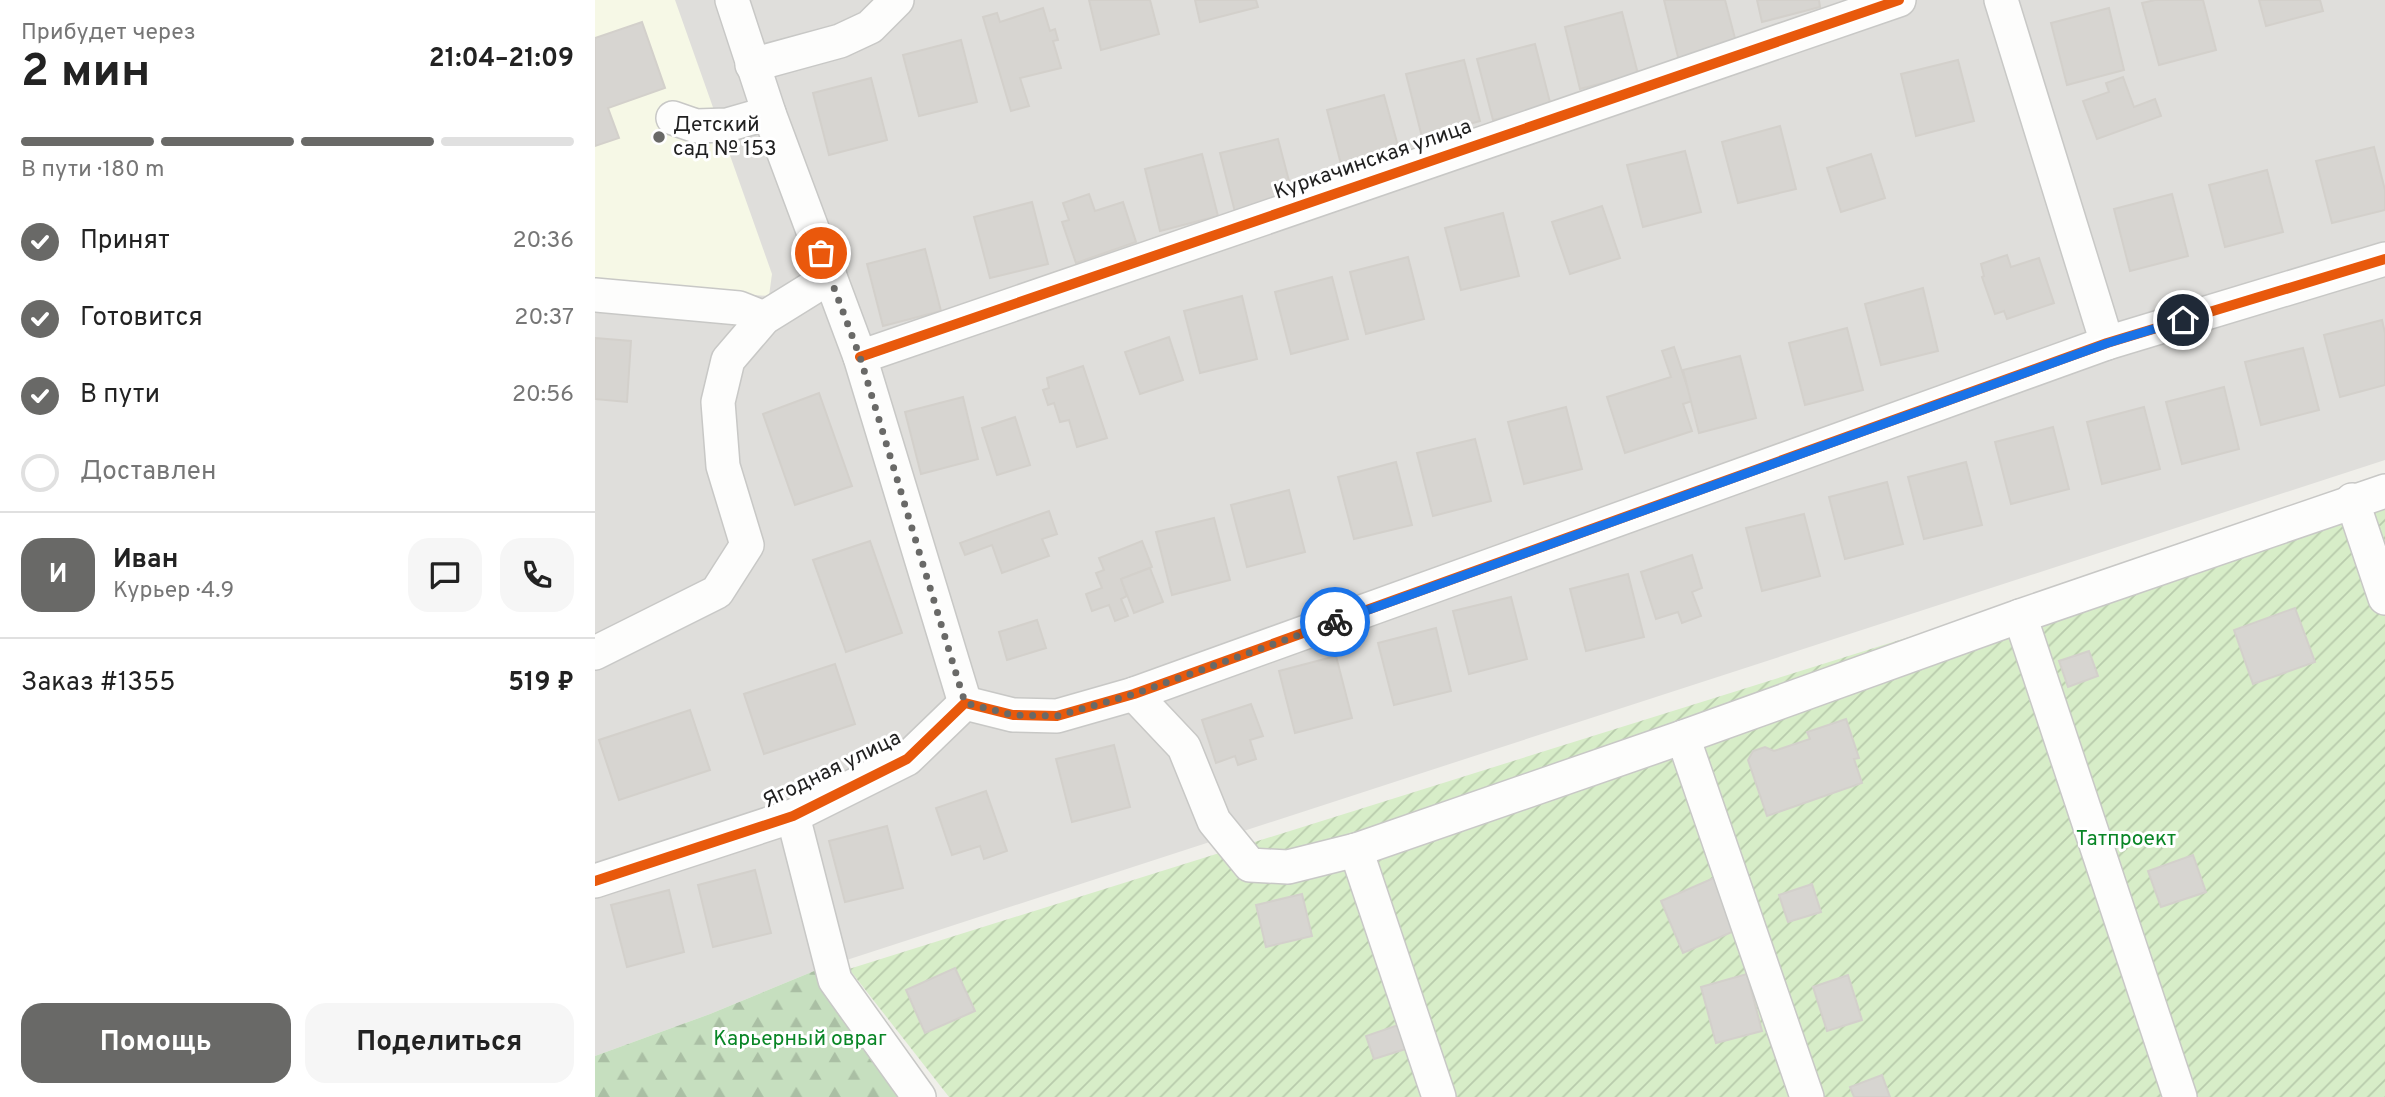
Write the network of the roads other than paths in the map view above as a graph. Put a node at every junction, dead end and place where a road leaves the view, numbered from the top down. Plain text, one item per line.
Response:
1 (732, 0) edge
2 (897, 0) edge
3 (1899, 0) edge
4 (2001, 0) edge
5 (752, 65) junction
6 (769, 113) junction
7 (673, 118) dead end
8 (2385, 259) edge
9 (829, 277) junction
10 (595, 295) edge
11 (764, 318) junction
12 (2108, 343) junction
13 (860, 357) junction
14 (2385, 491) edge
15 (2352, 500) junction
16 (2385, 598) edge
17 (2020, 616) junction
18 (595, 653) edge
19 (1134, 694) junction
20 (965, 703) junction
21 (1683, 737) junction
22 (793, 816) junction
23 (1356, 850) junction
24 (595, 881) edge
25 (919, 1097) edge
26 (1439, 1097) edge
27 (1807, 1097) edge
28 (2180, 1097) edge

1 - 5 street
2 - 5 street
3 - 13 street, Куркачинская улица
4 - 12 street
5 - 6 street
6 - 7 street
6 - 9 street
8 - 12 street
9 - 11 street
9 - 13 street
10 - 11 street
11 - 18 street
12 - 19 street
13 - 20 street
14 - 15 street
15 - 16 street
15 - 17 street
17 - 21 street
17 - 28 street
19 - 20 street
19 - 23 street
20 - 22 street, Ягодная улица
21 - 23 street
21 - 27 street
22 - 24 street, Ягодная улица
22 - 25 street
23 - 26 street

